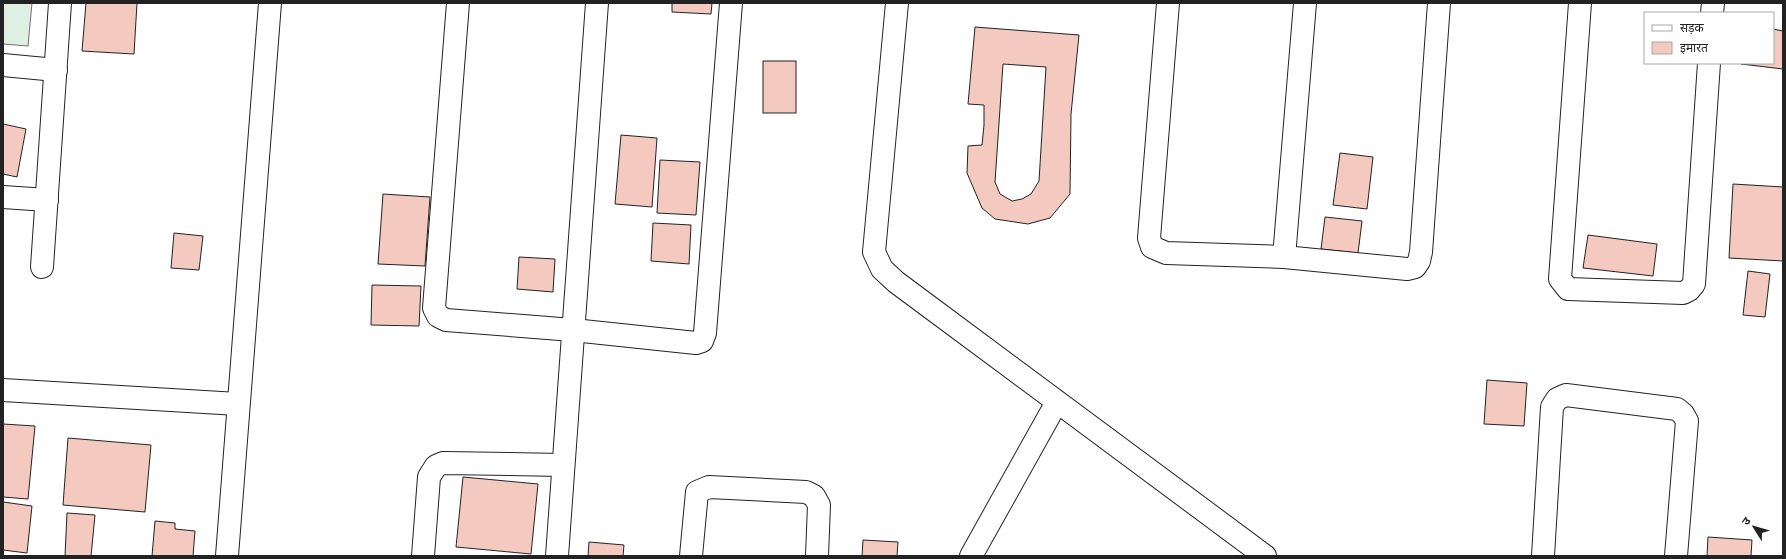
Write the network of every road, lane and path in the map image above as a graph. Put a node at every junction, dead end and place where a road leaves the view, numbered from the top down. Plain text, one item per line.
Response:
1 (60, 3) edge
2 (270, 3) edge
3 (458, 3) edge
4 (597, 3) edge
5 (731, 3) edge
6 (897, 3) edge
7 (1168, 3) edge
8 (1305, 3) edge
9 (1439, 3) edge
10 (1580, 3) edge
11 (1709, 64) edge
12 (3, 65) edge
13 (56, 70) junction
14 (3, 197) edge
15 (47, 200) junction
16 (1284, 256) junction
17 (42, 267) dead end
18 (573, 330) junction
19 (3, 390) edge
20 (1057, 402) junction
21 (238, 404) junction
22 (563, 465) junction
23 (227, 556) edge
24 (423, 556) edge
25 (557, 556) edge
26 (691, 556) edge
27 (817, 556) edge
28 (971, 556) edge
29 (1265, 556) edge
30 (1543, 556) edge
31 (1676, 556) edge

1 - 13 street
2 - 21 street
3 - 18 street
4 - 18 street
5 - 18 street
6 - 20 street
7 - 16 street
8 - 16 street
9 - 16 street
10 - 11 street
12 - 13 street
13 - 15 street
14 - 15 street
15 - 17 street
18 - 22 street
19 - 21 street
20 - 28 street
20 - 29 street
21 - 23 street
22 - 24 street
22 - 25 street
26 - 27 street
30 - 31 street

